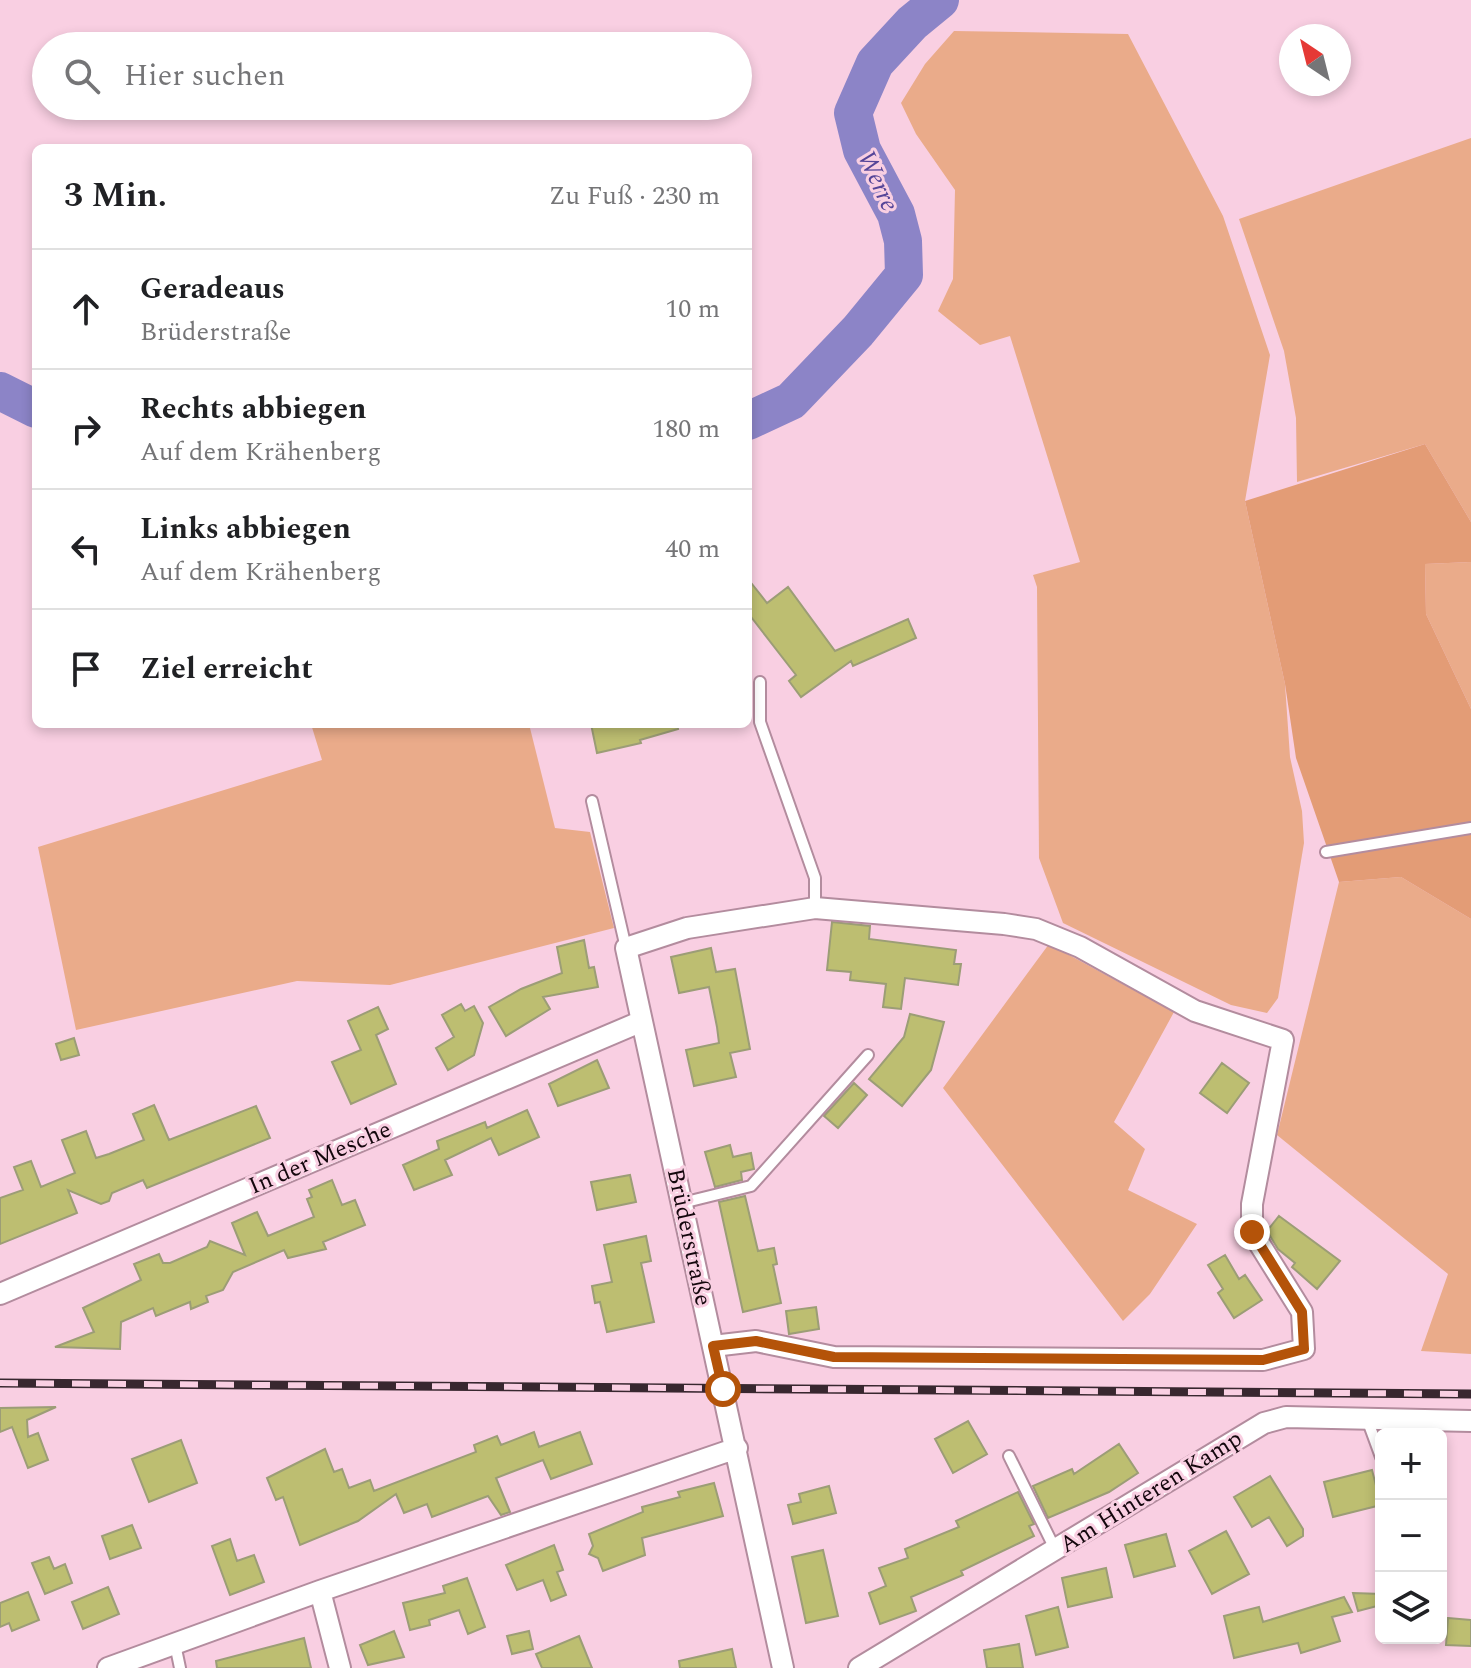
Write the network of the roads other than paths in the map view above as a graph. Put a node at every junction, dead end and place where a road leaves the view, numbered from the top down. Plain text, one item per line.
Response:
1 (760, 682) dead end
2 (592, 801) dead end
3 (1471, 828) edge
4 (1326, 852) dead end
5 (815, 908) junction
6 (626, 948) junction
7 (640, 1022) junction
8 (868, 1055) dead end
9 (682, 1203) junction
10 (0, 1294) edge
11 (713, 1346) junction
12 (1367, 1419) junction
13 (1471, 1421) edge
14 (1375, 1441) edge
15 (737, 1448) junction
16 (1009, 1456) dead end
17 (1056, 1551) junction
18 (320, 1591) junction
19 (175, 1644) junction
20 (108, 1668) edge
21 (180, 1668) edge
22 (340, 1668) edge
23 (783, 1668) edge
24 (859, 1668) edge

1 - 5 lane
2 - 6 lane
3 - 4 lane
5 - 6 street
5 - 11 street
6 - 7 street, Brüderstraße
7 - 9 street, Brüderstraße
7 - 10 street, In der Mesche
8 - 9 lane
9 - 11 street, Brüderstraße
11 - 15 street, Brüderstraße
12 - 13 street, Am Hinteren Kamp
12 - 14 lane
12 - 17 street, Am Hinteren Kamp
15 - 18 street
15 - 23 street, Brüderstraße
16 - 17 lane
17 - 24 street, Am Hinteren Kamp
18 - 19 street
18 - 22 street
19 - 20 street
19 - 21 lane

